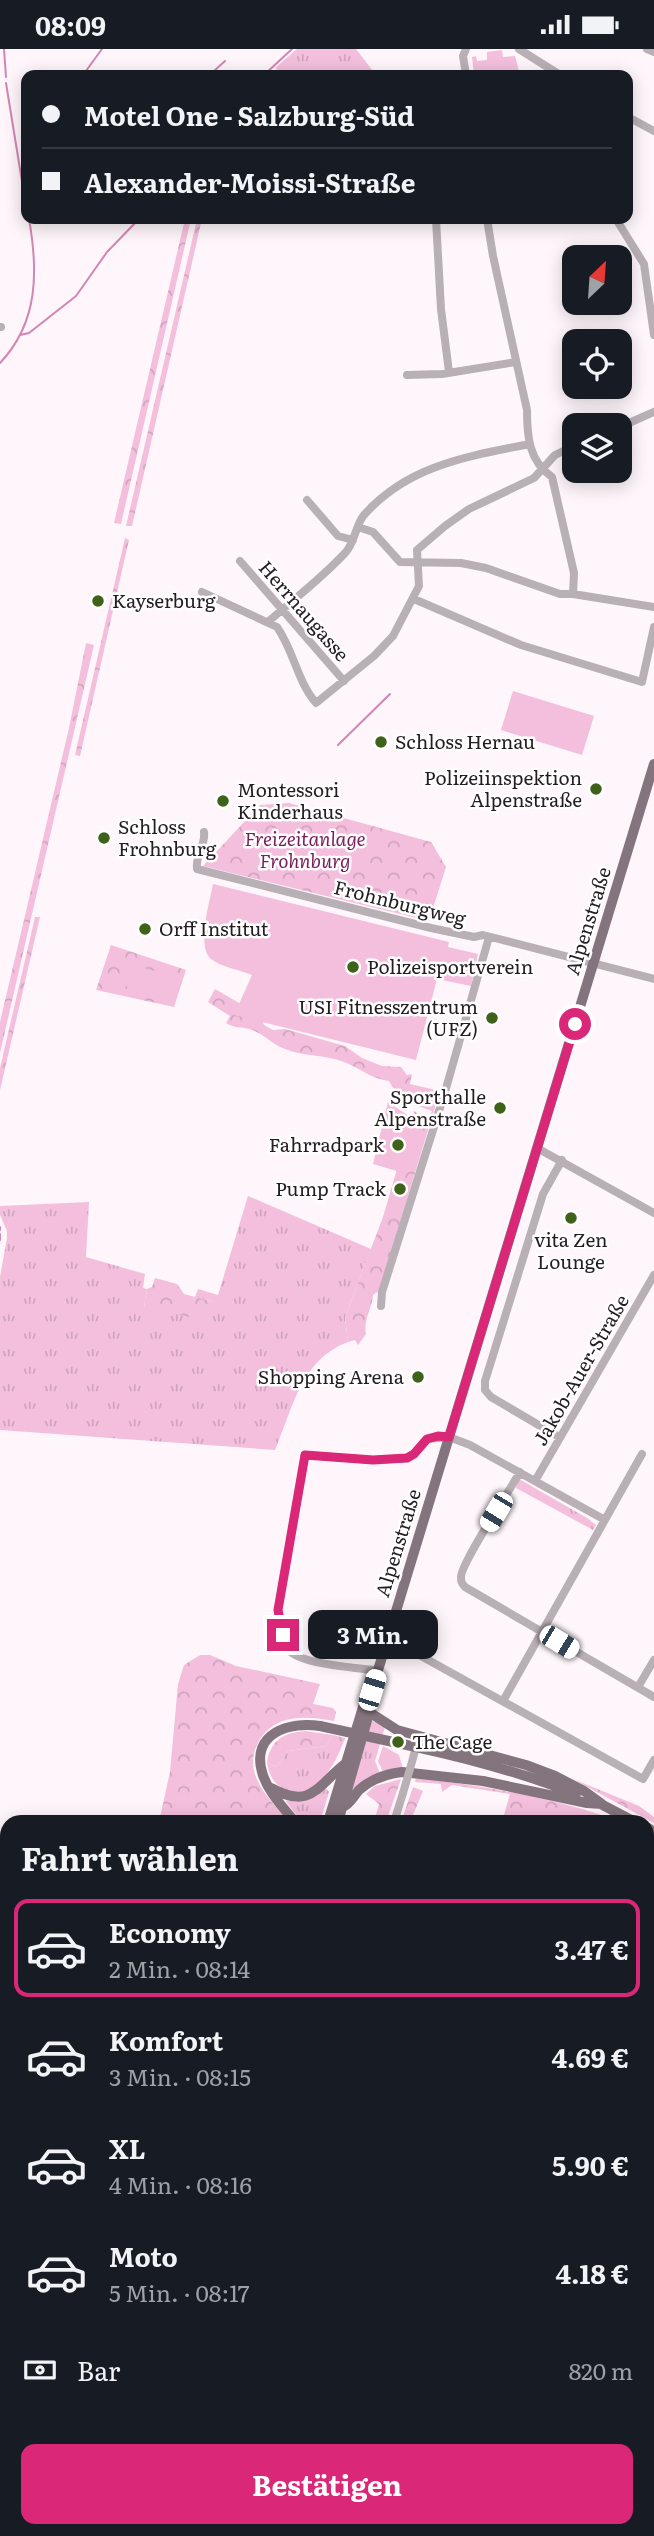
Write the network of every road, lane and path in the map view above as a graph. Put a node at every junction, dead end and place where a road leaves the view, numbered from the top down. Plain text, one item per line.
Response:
1 (466, 49) edge
2 (519, 49) edge
3 (647, 49) edge
4 (654, 52) edge
5 (465, 70) edge
6 (552, 70) edge
7 (633, 120) edge
8 (654, 131) edge
9 (436, 224) edge
10 (488, 224) edge
11 (619, 224) edge
12 (654, 261) edge
13 (644, 264) junction
14 (654, 335) edge
15 (516, 362) junction
16 (449, 372) junction
17 (407, 375) dead end
18 (654, 412) edge
19 (632, 422) edge
20 (530, 444) junction
21 (562, 452) edge
22 (541, 469) junction
23 (307, 500) dead end
24 (358, 527) junction
25 (352, 540) junction
26 (240, 561) dead end
27 (418, 563) junction
28 (202, 592) dead end
29 (573, 594) junction
30 (414, 599) junction
31 (654, 607) edge
32 (282, 609) junction
33 (268, 622) junction
34 (654, 627) edge
35 (344, 681) junction
36 (654, 764) edge
37 (204, 832) dead end
38 (489, 937) junction
39 (593, 963) junction
40 (654, 979) edge
41 (537, 1148) junction
42 (562, 1160) junction
43 (654, 1213) edge
44 (654, 1275) edge
45 (381, 1306) dead end
46 (449, 1437) junction
47 (559, 1437) junction
48 (642, 1454) dead end
49 (520, 1472) junction
50 (535, 1481) junction
51 (605, 1520) junction
52 (541, 1631) junction
53 (387, 1640) junction
54 (654, 1660) edge
55 (378, 1671) junction
56 (638, 1687) junction
57 (372, 1690) junction
58 (654, 1697) edge
59 (503, 1701) junction
60 (369, 1712) junction
61 (416, 1747) junction
62 (654, 1760) edge
63 (345, 1764) junction
64 (269, 1786) junction
65 (602, 1804) junction
66 (343, 1807) junction
67 (290, 1815) edge
68 (330, 1815) edge
69 (340, 1815) edge
70 (396, 1815) edge
71 (623, 1815) edge

1 - 5 street
2 - 6 street
3 - 4 street
7 - 8 street
9 - 16 street
10 - 15 street
11 - 13 street
12 - 13 street
13 - 14 street
15 - 16 street
15 - 20 street
16 - 17 street
18 - 19 street
20 - 22 street
20 - 24 street
21 - 22 street
22 - 27 street
22 - 29 street
23 - 25 street
24 - 25 street
24 - 27 street
25 - 32 street
26 - 32 street, Herrnaugasse
27 - 29 street
27 - 30 street
28 - 33 street
29 - 31 street
30 - 34 street
30 - 35 street
32 - 33 street
32 - 35 street, Herrnaugasse
33 - 35 street
36 - 39 main road, Alpenstraße
37 - 38 street, Frohnburgweg
38 - 39 street, Frohnburgweg
38 - 45 street
39 - 40 street, Frohnburgweg
39 - 41 main road, Alpenstraße
41 - 42 street
41 - 46 main road, Alpenstraße
42 - 43 street
42 - 47 street
44 - 47 street, Jakob-Auer-Straße
46 - 49 street
46 - 53 main road, Alpenstraße
46 - 55 street
47 - 50 street, Jakob-Auer-Straße
48 - 51 street
49 - 50 street
49 - 52 street
50 - 51 street
51 - 52 street
52 - 56 street
52 - 59 street
53 - 55 main road, Alpenstraße
53 - 59 street
54 - 56 street
55 - 57 main road, Alpenstraße
56 - 58 street
57 - 60 main road, Alpenstraße
57 - 63 main road, Alpenstraße
59 - 62 street
60 - 65 main road
60 - 66 main road, Alpenstraße
61 - 64 main road, bridge
61 - 65 main road
61 - 70 street, bridge
63 - 64 main road
63 - 68 main road, Alpenstraße
64 - 67 main road
65 - 66 main road
65 - 71 main road
66 - 69 main road, Alpenstraße

